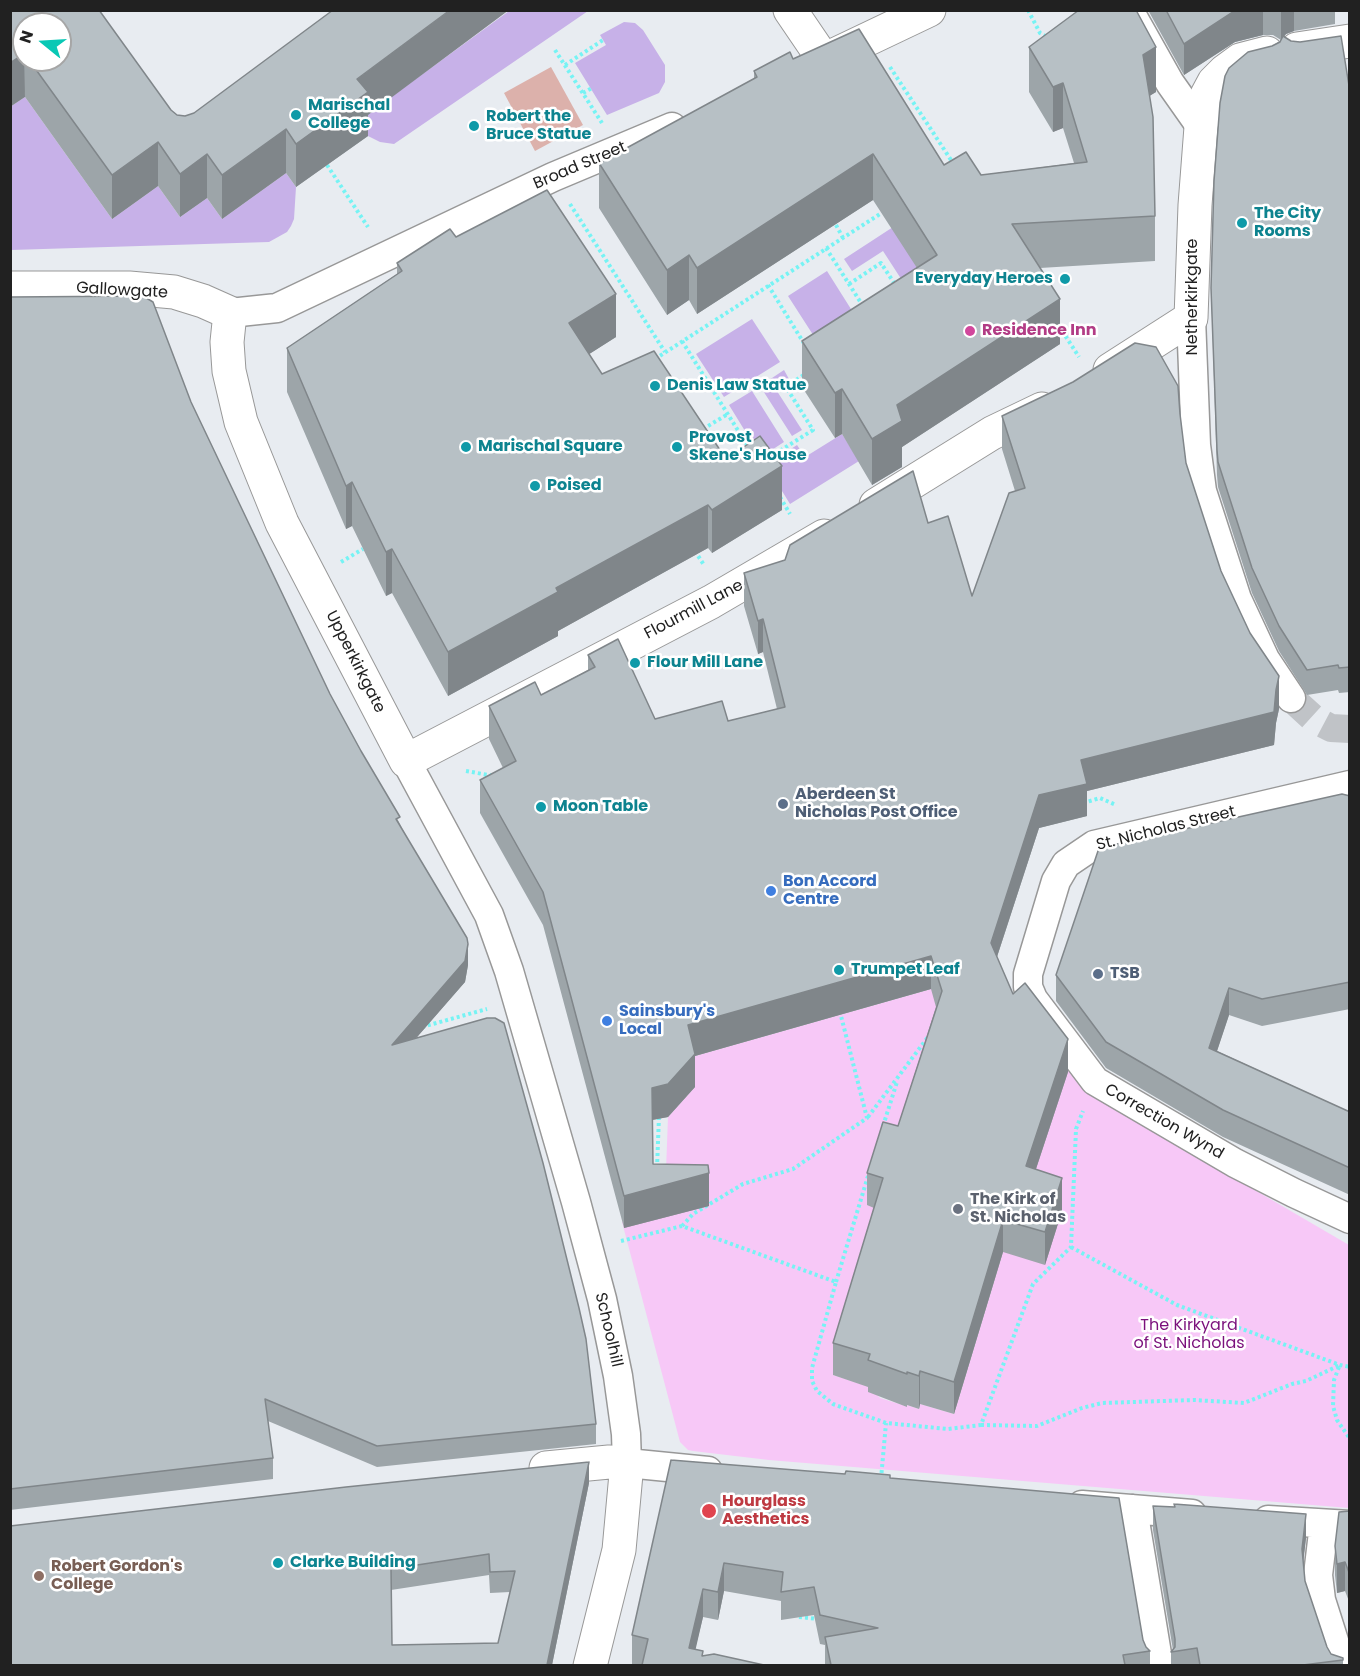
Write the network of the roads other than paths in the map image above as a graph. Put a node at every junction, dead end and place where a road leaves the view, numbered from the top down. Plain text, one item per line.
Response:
1 (790, 10) edge
2 (929, 10) edge
3 (1129, 10) edge
4 (1350, 41) edge
5 (693, 118) edge
6 (1201, 127) junction
7 (10, 288) edge
8 (230, 314) junction
9 (1191, 318) junction
10 (1292, 698) tunnel mouth
11 (406, 760) junction
12 (1350, 785) edge
13 (1028, 974) joint
14 (507, 1004) joint
15 (1350, 1218) edge
16 (627, 1463) junction
17 (518, 1471) edge
18 (737, 1474) edge
19 (1052, 1502) edge
20 (1133, 1509) junction
21 (1337, 1524) edge
22 (590, 1665) edge
23 (1159, 1665) edge
24 (1342, 1665) edge

1 - 2 street
3 - 6 street
4 - 6 street, Netherkirkgate
5 - 8 street, Broad Street
6 - 9 street, Netherkirkgate
7 - 8 street, Gallowgate
8 - 11 street, Upperkirkgate
9 - 10 street, Netherkirkgate
9 - 11 street, Flourmill Lane
11 - 14 street, Upperkirkgate
12 - 13 street, St. Nicholas Street
13 - 15 street, Correction Wynd
14 - 16 street, Schoolhill
16 - 17 street
16 - 18 street
16 - 22 street, Schoolhill
19 - 20 street
20 - 21 street
20 - 23 street
21 - 24 street

